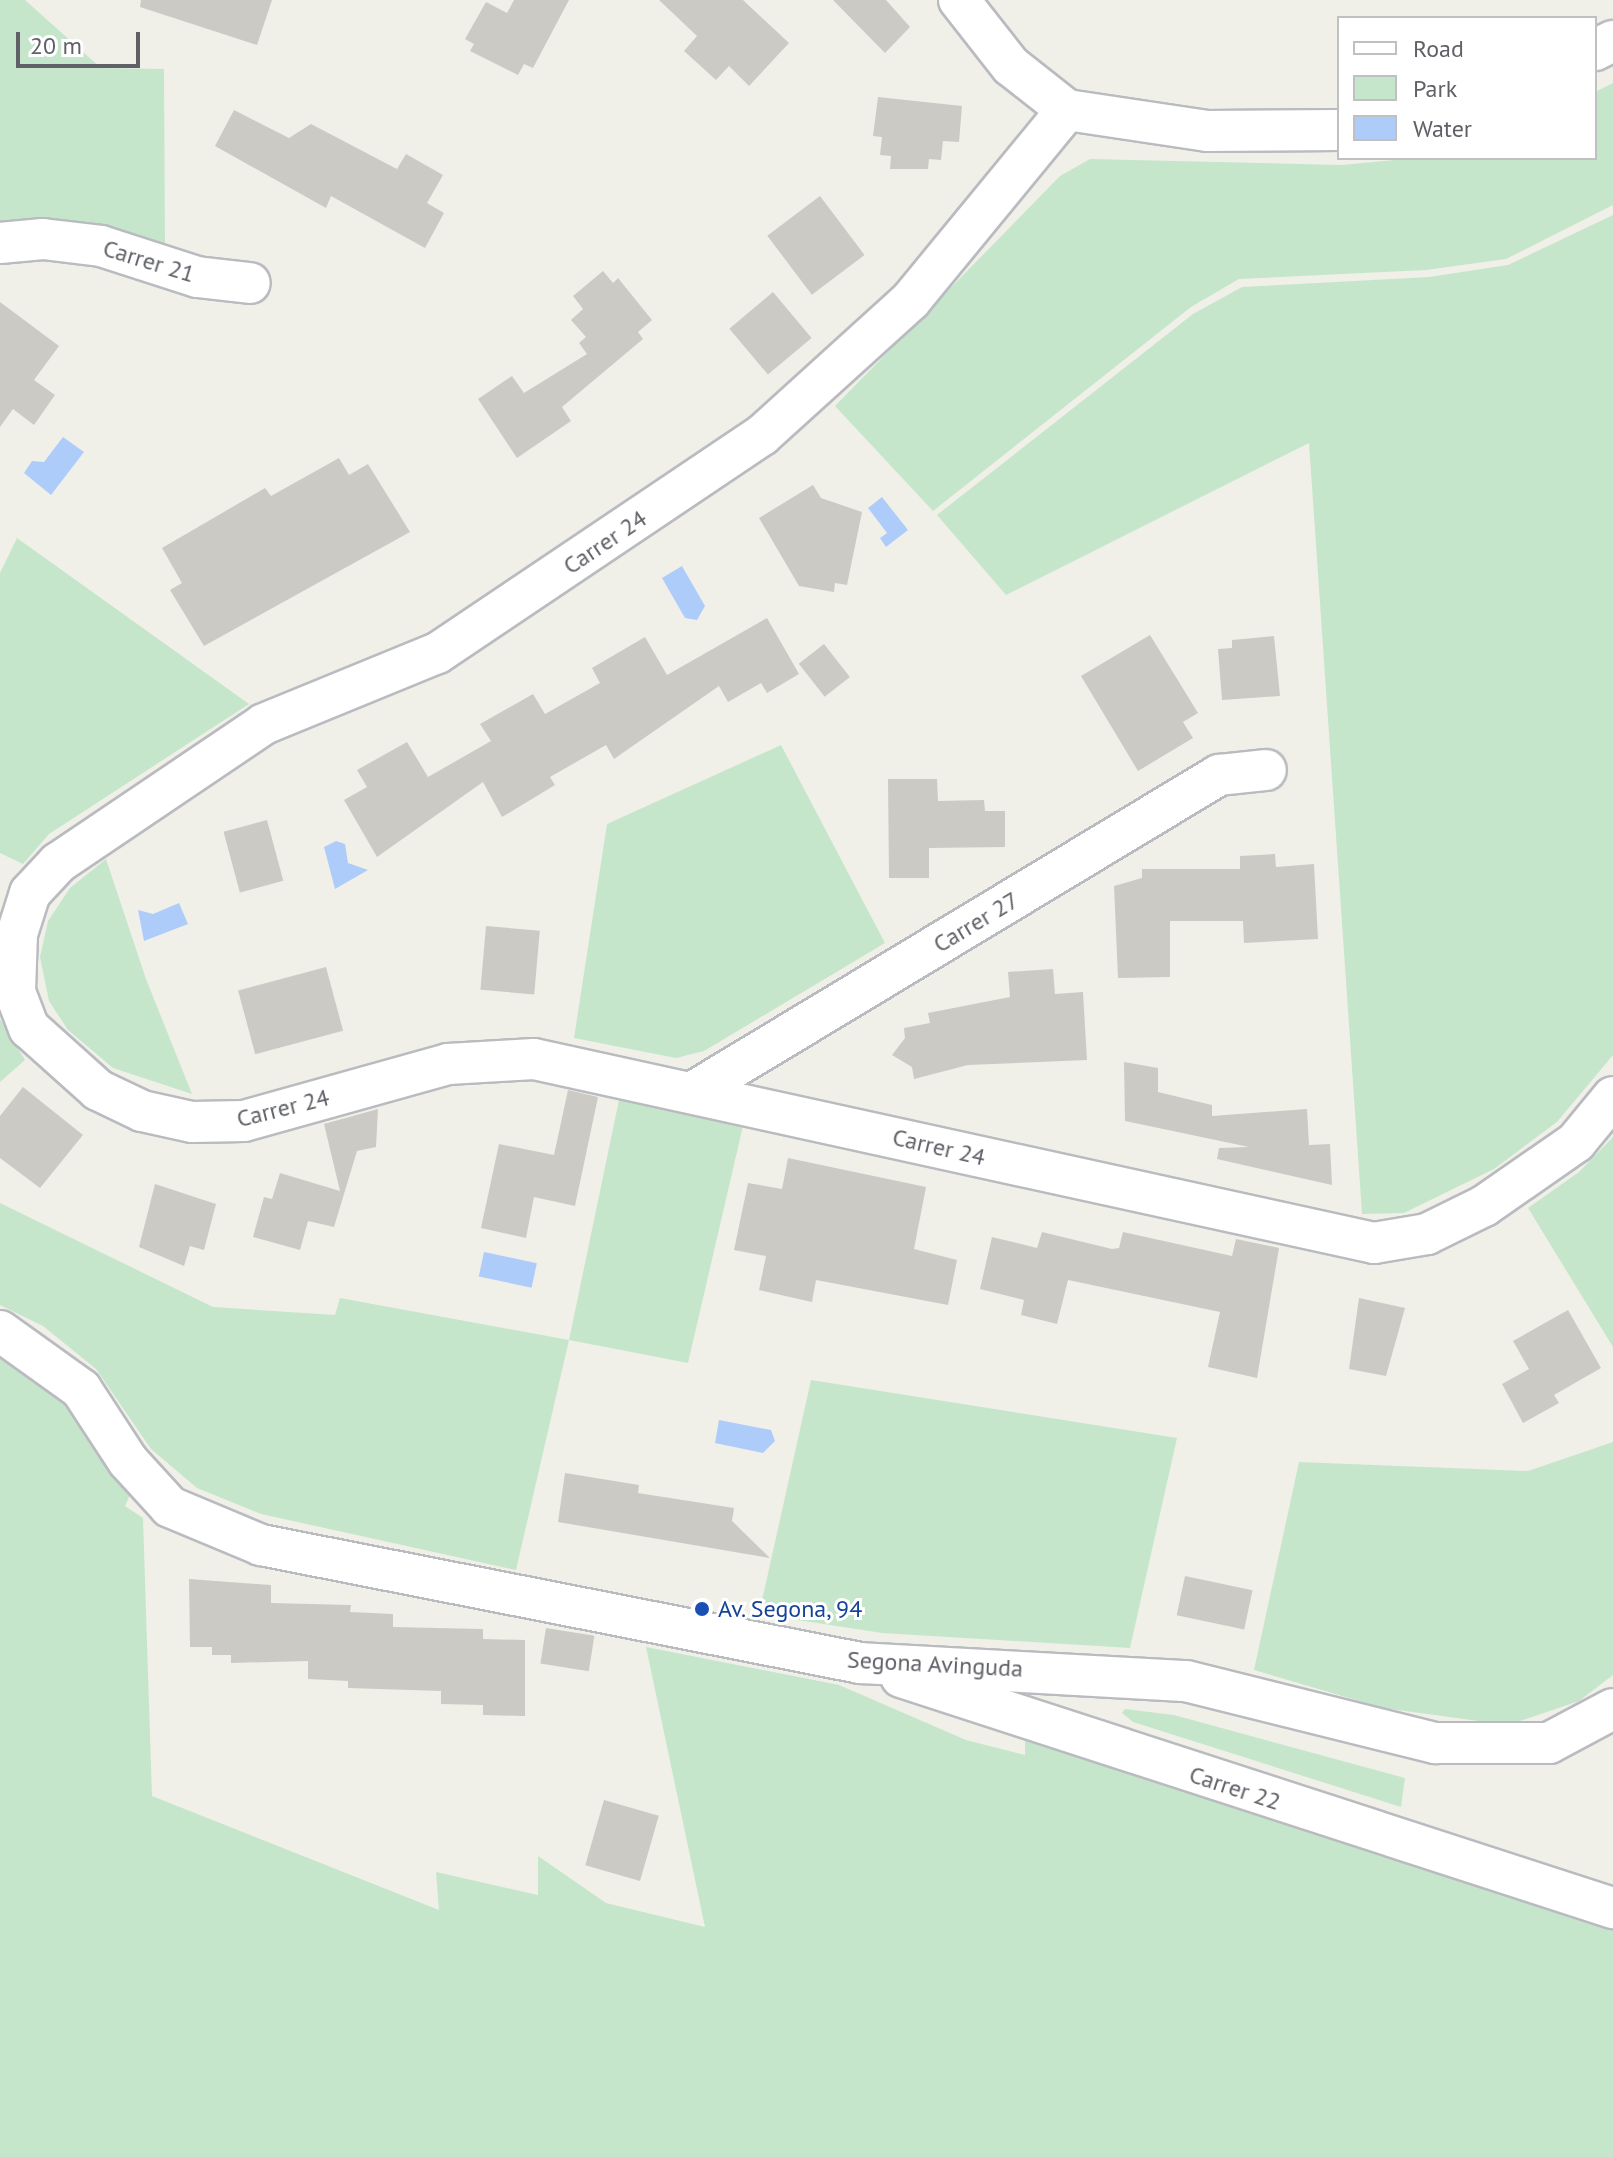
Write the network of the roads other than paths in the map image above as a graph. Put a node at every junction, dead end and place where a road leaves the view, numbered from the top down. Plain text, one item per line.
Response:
1 (959, 0) edge
2 (1067, 110) junction
3 (1337, 130) edge
4 (0, 243) edge
5 (250, 283) dead end
6 (1266, 770) dead end
7 (693, 1092) junction
8 (1613, 1097) edge
9 (0, 1331) edge
10 (860, 1663) junction
11 (1613, 1709) edge
12 (1613, 1908) edge

1 - 2 street
2 - 3 street
2 - 7 street, Carrer 24
4 - 5 street, Carrer 21
6 - 7 street, Carrer 27
7 - 8 street, Carrer 24
9 - 10 street, Segona Avinguda
10 - 11 street, Segona Avinguda
10 - 12 street, Carrer 22

